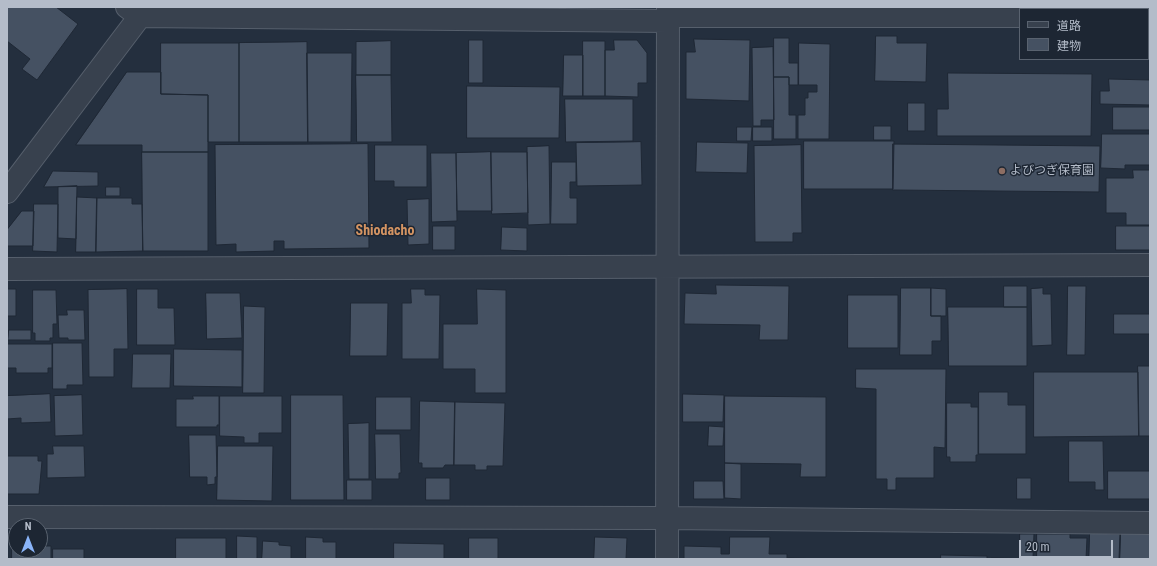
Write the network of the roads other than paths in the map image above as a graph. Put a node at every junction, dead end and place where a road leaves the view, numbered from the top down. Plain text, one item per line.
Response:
1 (138, 10) edge
2 (668, 15) edge
3 (1019, 16) edge
4 (7, 192) edge
5 (1150, 265) edge
6 (667, 267) junction
7 (7, 270) edge
8 (7, 517) edge
9 (667, 518) junction
10 (1150, 523) edge
11 (667, 559) edge

1 - 2 street
1 - 4 street
2 - 3 street
2 - 6 street
5 - 6 street
6 - 7 street
6 - 9 street
8 - 9 street
9 - 10 street
9 - 11 street

